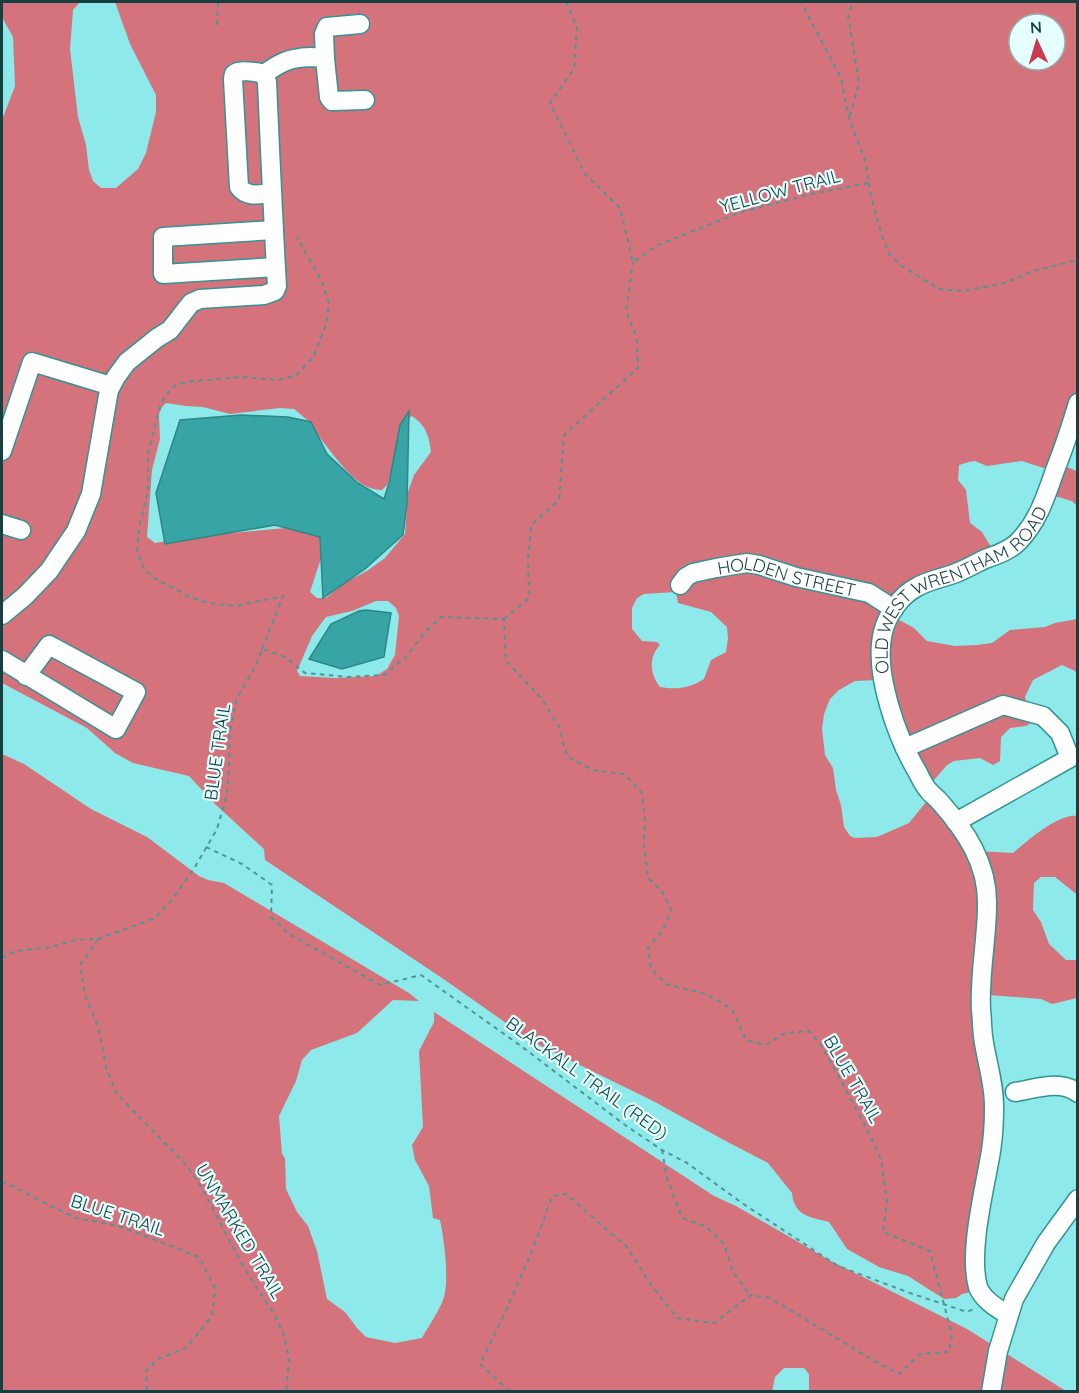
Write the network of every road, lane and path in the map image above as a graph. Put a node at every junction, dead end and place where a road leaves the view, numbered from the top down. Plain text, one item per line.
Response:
1 (218, 2) edge
2 (566, 2) edge
3 (801, 2) edge
4 (853, 2) edge
5 (360, 24) dead end
6 (216, 25) dead end
7 (325, 59) junction
8 (264, 74) junction
9 (365, 100) dead end
10 (849, 119) junction
11 (869, 183) junction
12 (272, 194) junction
13 (274, 230) junction
14 (297, 237) dead end
15 (1077, 260) edge
16 (633, 262) junction
17 (276, 267) junction
18 (111, 386) junction
19 (1077, 403) edge
20 (2, 451) edge
21 (2, 524) edge
22 (21, 530) dead end
23 (680, 585) dead end
24 (894, 609) junction
25 (2, 615) edge
26 (504, 620) junction
27 (262, 649) junction
28 (2, 660) edge
29 (26, 676) junction
30 (905, 748) junction
31 (956, 822) junction
32 (206, 847) junction
33 (98, 939) junction
34 (2, 958) edge
35 (1015, 1092) dead end
36 (1077, 1093) edge
37 (662, 1150) junction
38 (2, 1184) edge
39 (1077, 1199) edge
40 (751, 1296) junction
41 (989, 1302) junction
42 (944, 1304) junction
43 (1008, 1315) junction
44 (155, 1392) edge
45 (245, 1392) edge
46 (256, 1392) edge
47 (286, 1392) edge
48 (510, 1392) edge
49 (991, 1392) edge

1 - 6 path
2 - 16 path
3 - 10 path, YELLOW TRAIL
4 - 10 path
5 - 7 street
7 - 8 street
7 - 9 street
8 - 12 street
8 - 12 street
10 - 11 path, YELLOW TRAIL
11 - 15 path
11 - 16 path, YELLOW TRAIL
12 - 13 street
13 - 17 street
13 - 17 street
14 - 27 path, BLUE TRAIL
16 - 26 path
17 - 18 street
18 - 20 street
18 - 25 street
19 - 24 street, OLD WEST WRENTHAM ROAD
21 - 22 street
23 - 24 street, HOLDEN STREET
24 - 30 street, OLD WEST WRENTHAM ROAD
26 - 27 path
26 - 42 path, BLUE TRAIL
27 - 32 path, BLUE TRAIL
28 - 29 street
29 - 29 street
30 - 31 street, OLD WEST WRENTHAM ROAD
30 - 31 street
31 - 41 street, OLD WEST WRENTHAM ROAD
32 - 33 path, BLUE TRAIL
32 - 37 path, BLACKALL TRAIL (RED)
33 - 34 path, BLUE TRAIL
33 - 47 path, UNMARKED TRAIL
35 - 36 street
37 - 40 path
37 - 42 path, BLACKALL TRAIL (RED)
38 - 44 path, BLUE TRAIL
39 - 43 street
40 - 42 path, BLUE TRAIL
40 - 48 path
41 - 42 path, BLACKALL TRAIL (RED)
41 - 43 street
43 - 49 street
45 - 46 path

